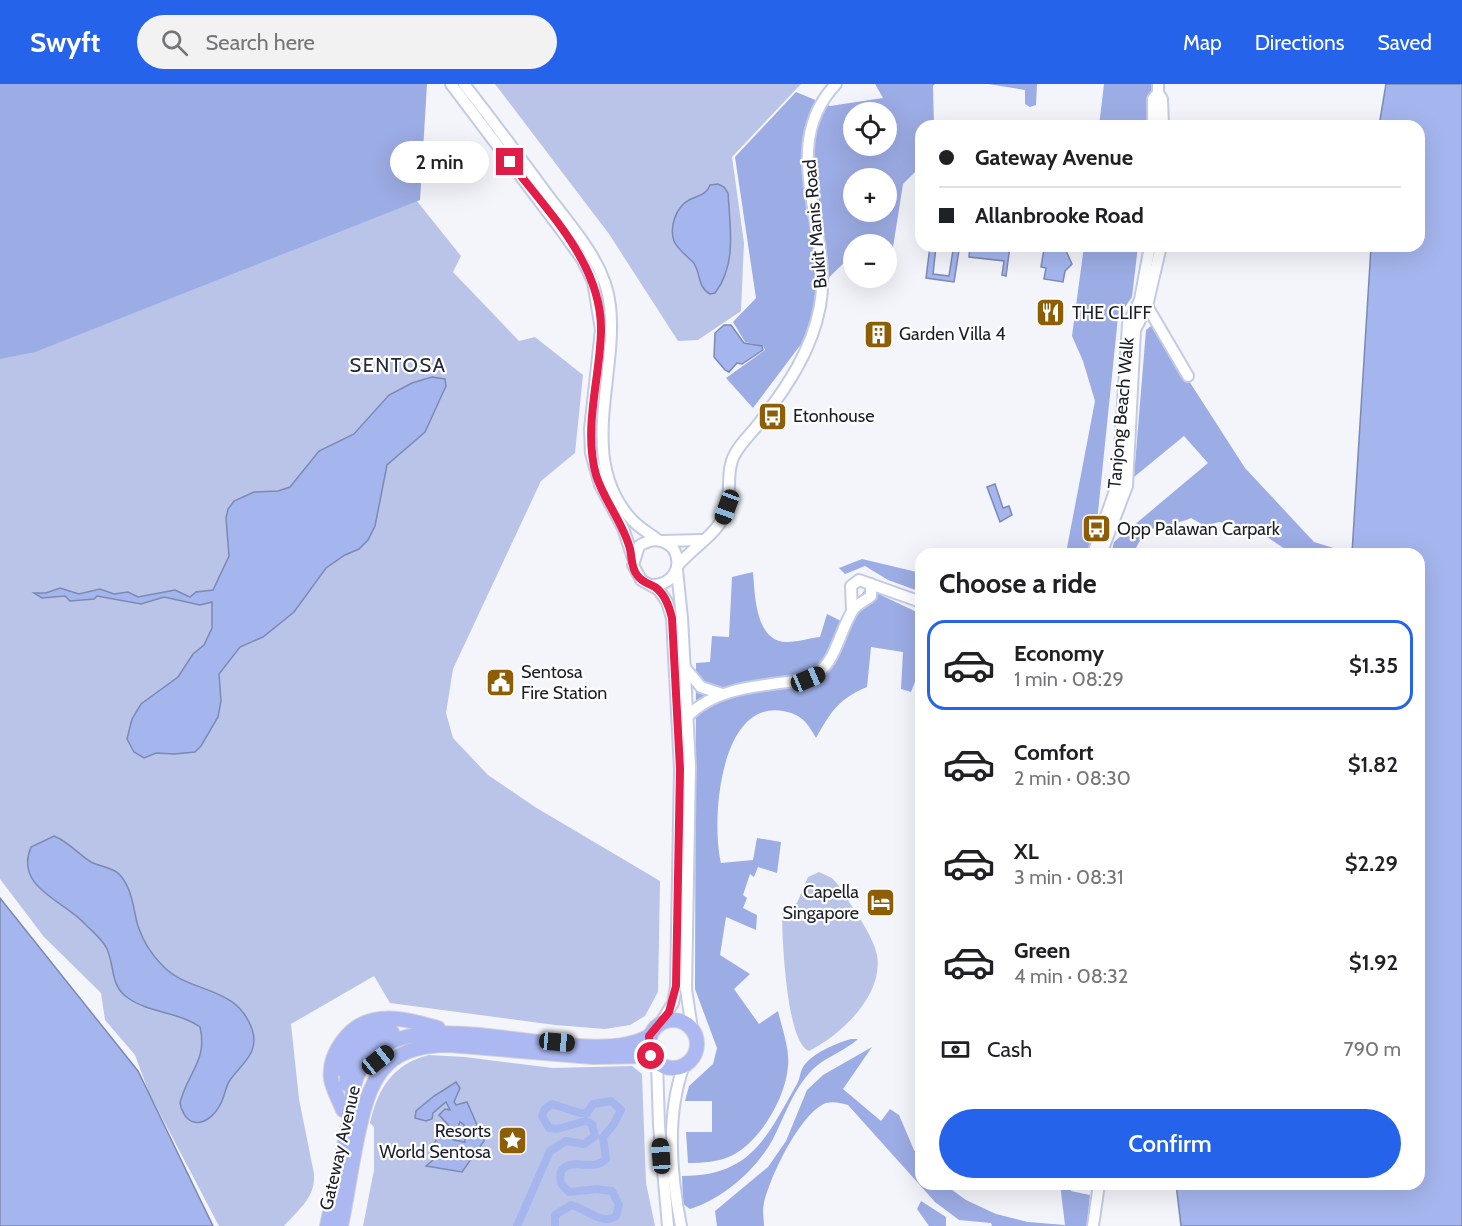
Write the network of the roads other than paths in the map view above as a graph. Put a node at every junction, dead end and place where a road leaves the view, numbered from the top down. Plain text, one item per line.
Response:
1 (451, 84) edge
2 (464, 84) edge
3 (836, 84) edge
4 (1158, 88) edge
5 (1153, 120) edge
6 (1162, 120) edge
7 (1149, 252) edge
8 (1160, 252) edge
9 (1147, 306) junction
10 (1188, 376) dead end
11 (661, 540) junction
12 (701, 540) junction
13 (1098, 548) edge
14 (1099, 548) edge
15 (633, 559) junction
16 (677, 568) junction
17 (871, 584) junction
18 (652, 585) junction
19 (890, 592) junction
20 (862, 598) junction
21 (915, 600) edge
22 (686, 669) junction
23 (722, 694) junction
24 (689, 715) junction
25 (400, 1020) junction
26 (662, 1021) junction
27 (692, 1029) junction
28 (428, 1033) junction
29 (459, 1034) junction
30 (372, 1036) junction
31 (649, 1036) junction
32 (654, 1060) junction
33 (684, 1065) junction
34 (344, 1106) junction
35 (1098, 1190) edge
36 (327, 1226) edge
37 (341, 1226) edge
38 (668, 1226) edge
39 (681, 1226) edge
40 (1093, 1226) edge

1 - 15 street
2 - 11 street
3 - 12 street, Bukit Manis Road
4 - 5 street
4 - 6 street
7 - 13 street, Tanjong Beach Walk
8 - 9 street, Tanjong Beach Walk
9 - 10 street
9 - 14 street, Tanjong Beach Walk
11 - 12 street
11 - 15 street
11 - 16 street
12 - 16 street
15 - 18 street
16 - 18 street
16 - 22 street
17 - 19 street
17 - 20 street
17 - 20 street
18 - 26 street
19 - 20 street
19 - 21 street
20 - 23 street
22 - 23 street
22 - 24 street
23 - 24 street
24 - 27 street
25 - 29 main road, Gateway Avenue
25 - 30 main road, Gateway Avenue
25 - 34 main road, Gateway Avenue
26 - 27 main road
26 - 31 main road
27 - 33 main road
28 - 29 main road, Gateway Avenue
28 - 30 main road, Gateway Avenue
28 - 34 main road, Gateway Avenue
29 - 31 main road, Gateway Avenue
30 - 34 main road, Gateway Avenue
31 - 32 main road
32 - 33 main road, Gateway Avenue
32 - 37 main road, Gateway Avenue
32 - 38 street
33 - 39 street
34 - 36 main road, Gateway Avenue
35 - 40 street

